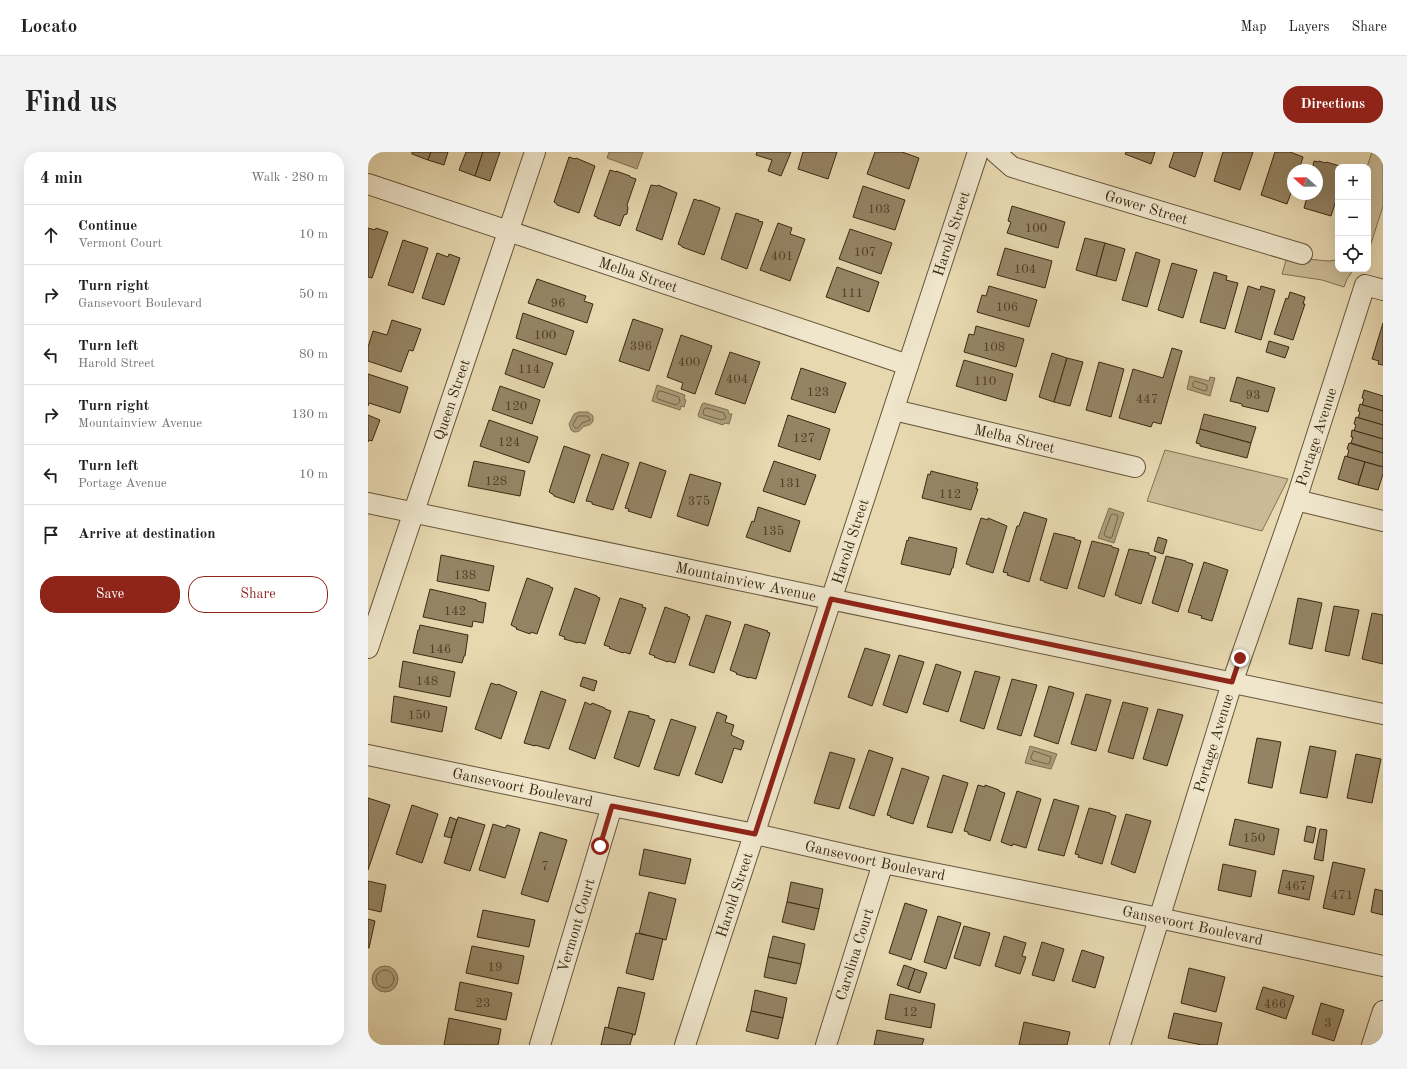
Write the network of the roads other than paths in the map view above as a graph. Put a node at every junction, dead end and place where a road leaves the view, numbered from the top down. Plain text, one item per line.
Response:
1 (535, 152) edge
2 (978, 152) edge
3 (995, 152) edge
4 (368, 184) edge
5 (508, 230) junction
6 (1302, 254) dead end
7 (1374, 287) edge
8 (908, 365) junction
9 (894, 410) junction
10 (1135, 467) dead end
11 (1296, 500) junction
12 (368, 503) edge
13 (413, 512) junction
14 (1383, 521) edge
15 (831, 599) junction
16 (368, 648) edge
17 (1232, 682) junction
18 (1383, 714) edge
19 (368, 755) edge
20 (612, 806) junction
21 (755, 834) junction
22 (883, 863) junction
23 (1158, 918) junction
24 (1383, 966) edge
25 (1383, 1011) edge
26 (540, 1045) edge
27 (685, 1045) edge
28 (826, 1045) edge
29 (1120, 1045) edge
30 (1372, 1045) edge

1 - 5 street, Queen Street
2 - 8 street, Harold Street
3 - 6 street, Gower Street
4 - 5 street, Melba Street
5 - 8 street, Melba Street
5 - 13 street, Queen Street
7 - 11 street, Portage Avenue
8 - 9 street, Harold Street
9 - 10 street, Melba Street
9 - 15 street, Harold Street
11 - 14 street
11 - 17 street, Portage Avenue
12 - 13 street, Mountainview Avenue
13 - 15 street, Mountainview Avenue
13 - 16 street, Queen Street
15 - 17 street, Mountainview Avenue
15 - 21 street, Harold Street
17 - 18 street, Mountainview Avenue
17 - 23 street, Portage Avenue
19 - 20 street, Gansevoort Boulevard
20 - 21 street, Gansevoort Boulevard
20 - 26 street, Vermont Court
21 - 22 street, Gansevoort Boulevard
21 - 27 street, Harold Street
22 - 23 street, Gansevoort Boulevard
22 - 28 street, Carolina Court
23 - 24 street, Gansevoort Boulevard
23 - 29 street, Portage Avenue
25 - 30 street

